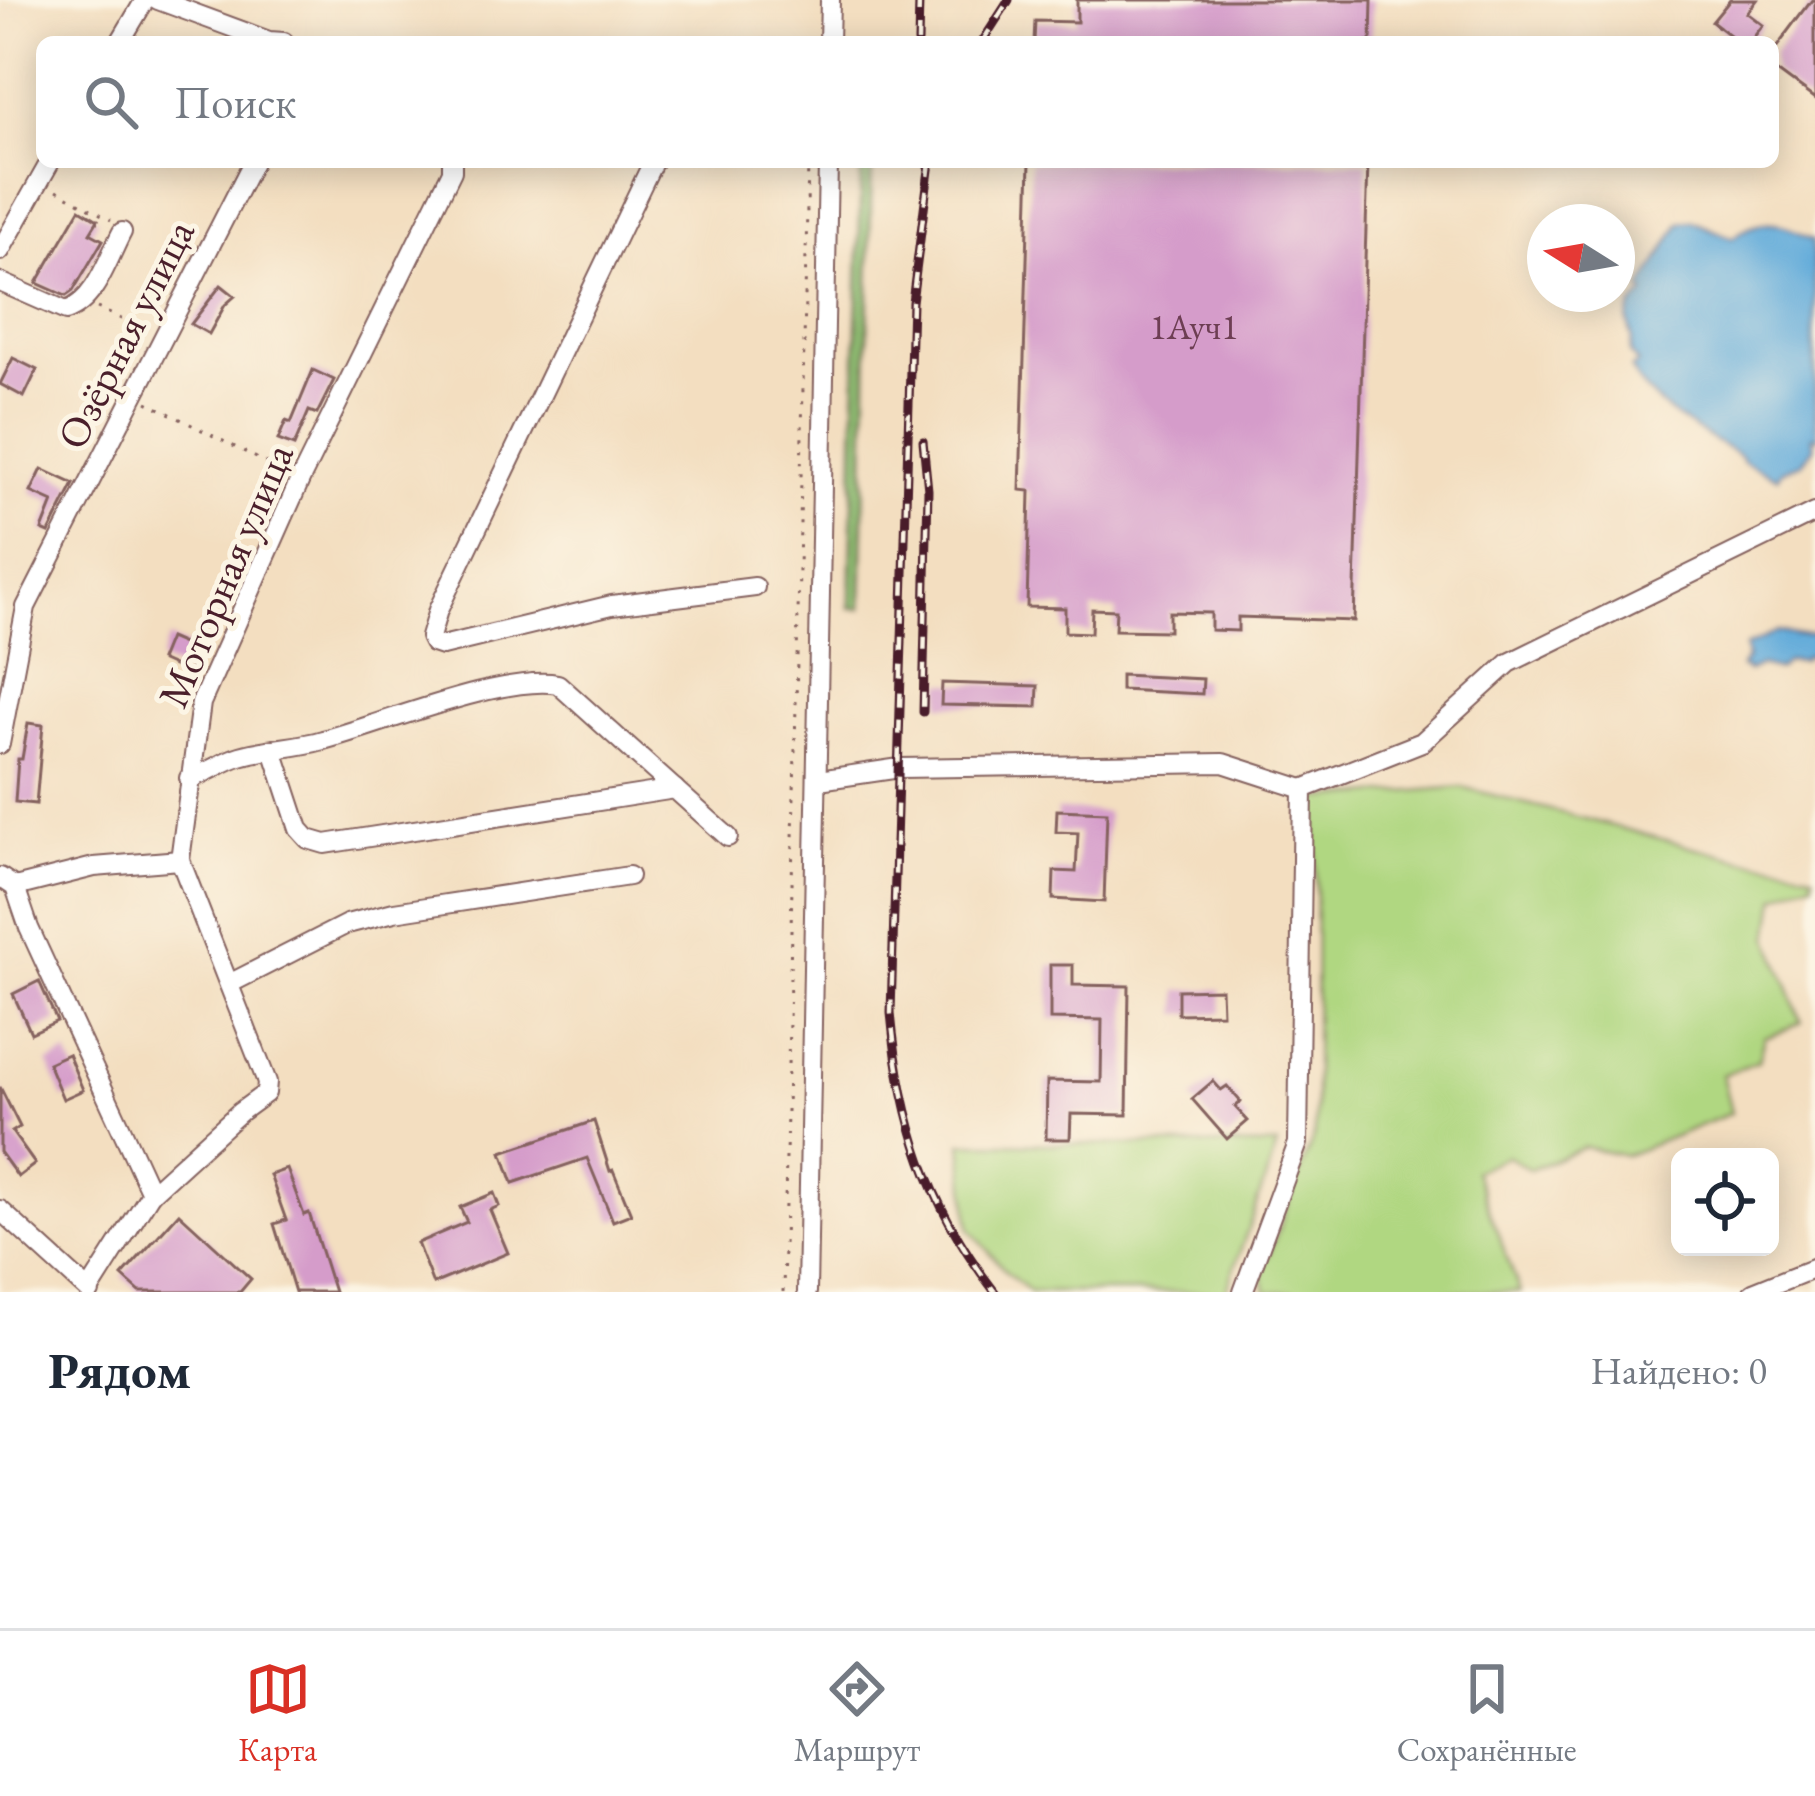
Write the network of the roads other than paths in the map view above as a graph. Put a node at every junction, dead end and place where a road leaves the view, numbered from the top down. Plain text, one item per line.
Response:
1 (145, 0) edge
2 (158, 0) edge
3 (830, 0) edge
4 (124, 36) edge
5 (255, 36) edge
6 (829, 36) edge
7 (47, 168) edge
8 (251, 168) edge
9 (452, 168) edge
10 (650, 168) edge
11 (828, 168) edge
12 (122, 232) road end
13 (0, 251) edge
14 (0, 283) edge
15 (1815, 513) edge
16 (755, 587) dead end
17 (0, 743) edge
18 (273, 750) junction
19 (189, 778) junction
20 (819, 780) junction
21 (675, 789) junction
22 (1304, 789) junction
23 (728, 837) dead end
24 (180, 860) junction
25 (628, 875) dead end
26 (7, 882) edge
27 (229, 985) junction
28 (151, 1193) junction
29 (0, 1210) edge
30 (1815, 1267) edge
31 (90, 1292) edge
32 (807, 1292) edge
33 (1243, 1292) edge
34 (1753, 1292) edge

1 - 4 street
2 - 5 street
3 - 6 street
7 - 13 street
8 - 17 street, Озёрная улица
9 - 19 street, Моторная улица
10 - 16 street
11 - 20 street
12 - 14 street
15 - 22 street
18 - 19 street
18 - 21 street
18 - 21 street
19 - 24 street, Моторная улица
20 - 22 street
20 - 32 street
21 - 23 street
22 - 33 street
24 - 26 street
24 - 27 street, Моторная улица
25 - 27 street
26 - 28 street
27 - 28 street, Моторная улица
28 - 31 street
29 - 31 street
30 - 34 street

